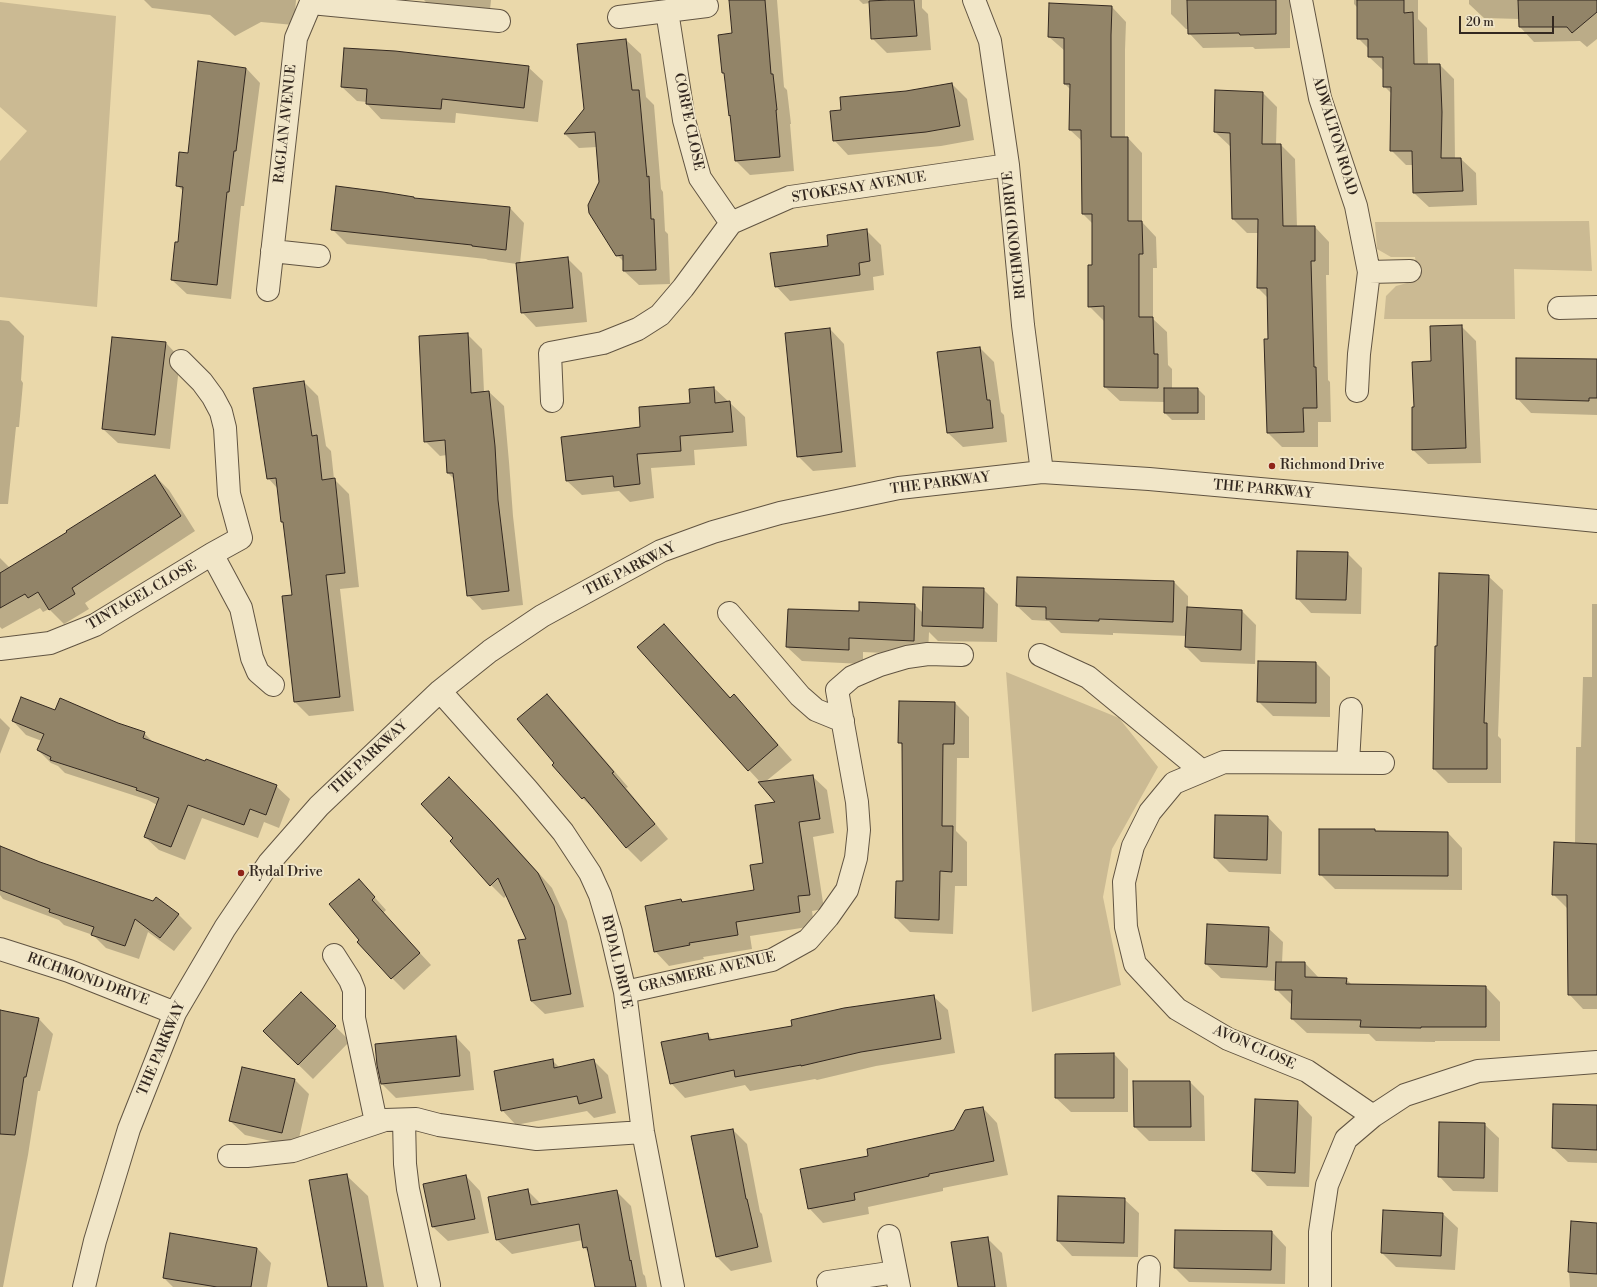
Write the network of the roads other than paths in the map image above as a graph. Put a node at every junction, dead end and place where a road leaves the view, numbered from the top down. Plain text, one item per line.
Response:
1 (974, 0) edge
2 (1301, 0) edge
3 (311, 2) edge
4 (707, 6) dead end
5 (667, 11) junction
6 (619, 17) dead end
7 (499, 21) dead end
8 (1008, 165) junction
9 (731, 223) junction
10 (272, 251) junction
11 (319, 256) dead end
12 (1410, 271) dead end
13 (1368, 272) junction
14 (268, 290) dead end
15 (1559, 308) dead end
16 (1597, 308) edge
17 (180, 361) dead end
18 (1357, 391) dead end
19 (552, 401) dead end
20 (1042, 472) junction
21 (1597, 521) edge
22 (212, 554) junction
23 (729, 613) dead end
24 (0, 649) edge
25 (962, 655) dead end
26 (1040, 655) dead end
27 (273, 685) dead end
28 (440, 691) junction
29 (1351, 709) dead end
30 (843, 721) junction
31 (1348, 763) junction
32 (1383, 763) dead end
33 (1202, 771) junction
34 (0, 948) edge
35 (334, 955) dead end
36 (625, 992) junction
37 (175, 1013) junction
38 (1597, 1062) edge
39 (1373, 1116) junction
40 (404, 1120) junction
41 (376, 1122) junction
42 (643, 1132) junction
43 (229, 1156) dead end
44 (889, 1236) dead end
45 (897, 1279) edge
46 (828, 1282) dead end
47 (429, 1285) dead end
48 (84, 1287) edge
49 (672, 1287) edge
50 (1320, 1287) edge

1 - 8 street, RICHMOND DRIVE
2 - 13 street, ADWALTON ROAD
3 - 7 street
3 - 10 street, RAGLAN AVENUE
4 - 5 street
5 - 6 street
5 - 9 street, CORFE CLOSE
8 - 9 street, STOKESAY AVENUE
8 - 20 street, RICHMOND DRIVE
9 - 19 street, STOKESAY AVENUE
10 - 11 street
10 - 14 street, RAGLAN AVENUE
12 - 13 street
13 - 18 street, ADWALTON ROAD
15 - 16 street
17 - 22 street, TINTAGEL CLOSE
20 - 21 street, THE PARKWAY
20 - 28 street, THE PARKWAY
22 - 24 street, TINTAGEL CLOSE
22 - 27 street, TINTAGEL CLOSE
23 - 30 street
25 - 30 street, GRASMERE AVENUE
26 - 33 street
28 - 36 street, RYDAL DRIVE
28 - 37 street, THE PARKWAY
29 - 31 street
30 - 36 street, GRASMERE AVENUE
31 - 32 street, AVON CLOSE
31 - 33 street, AVON CLOSE
33 - 39 street, AVON CLOSE
34 - 37 street, RICHMOND DRIVE
35 - 41 street
36 - 42 street, RYDAL DRIVE
37 - 48 street, THE PARKWAY
38 - 39 street
39 - 50 street
40 - 41 street
40 - 42 street
40 - 47 street
41 - 43 street
42 - 49 street, RYDAL DRIVE
44 - 45 street
45 - 46 street

